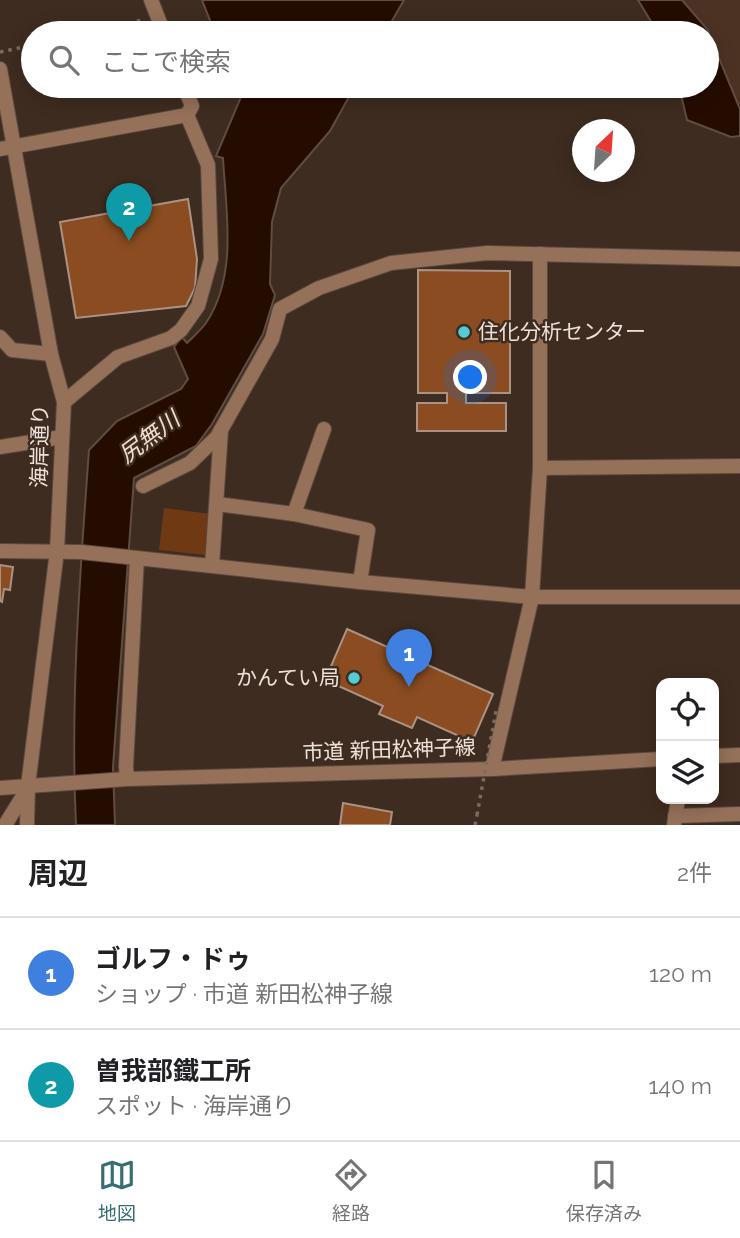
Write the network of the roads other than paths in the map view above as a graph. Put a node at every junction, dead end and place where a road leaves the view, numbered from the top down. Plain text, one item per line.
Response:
1 (151, 0) edge
2 (160, 21) edge
3 (0, 69) edge
4 (189, 98) edge
5 (187, 115) junction
6 (7, 147) edge
7 (540, 254) junction
8 (740, 259) edge
9 (0, 337) edge
10 (51, 354) junction
11 (64, 402) junction
12 (221, 429) junction
13 (324, 429) dead end
14 (62, 437) junction
15 (0, 447) edge
16 (740, 466) edge
17 (540, 468) junction
18 (143, 486) dead end
19 (217, 504) junction
20 (294, 514) junction
21 (0, 551) edge
22 (57, 551) junction
23 (133, 558) junction
24 (212, 566) junction
25 (360, 582) junction
26 (531, 597) junction
27 (740, 597) edge
28 (740, 755) edge
29 (719, 756) edge
30 (656, 759) edge
31 (492, 769) junction
32 (122, 779) junction
33 (28, 786) junction
34 (0, 788) edge
35 (740, 814) edge
36 (674, 821) edge
37 (5, 825) edge
38 (27, 825) edge

1 - 2 street
3 - 6 street, 海岸通り
4 - 5 street
5 - 6 street
5 - 11 street
6 - 10 street, 海岸通り
7 - 8 street
7 - 12 street
7 - 17 street
9 - 10 street
10 - 11 street, 海岸通り
11 - 14 street, 海岸通り
12 - 18 street
12 - 19 street
13 - 20 street
14 - 15 street
14 - 22 street, 海岸通り
16 - 17 street
17 - 26 street
19 - 20 street
19 - 24 street
20 - 25 street
21 - 22 street
22 - 23 street
22 - 33 street, 海岸通り
23 - 24 street
23 - 32 street
24 - 25 street
25 - 26 street
26 - 27 street
26 - 31 street
28 - 29 street
30 - 31 street, 市道 新田松神子線
31 - 32 street, 市道 新田松神子線
32 - 33 street, 市道 新田松神子線
33 - 34 street, 市道 新田松神子線
33 - 37 street
33 - 38 street, 海岸通り
35 - 36 street

